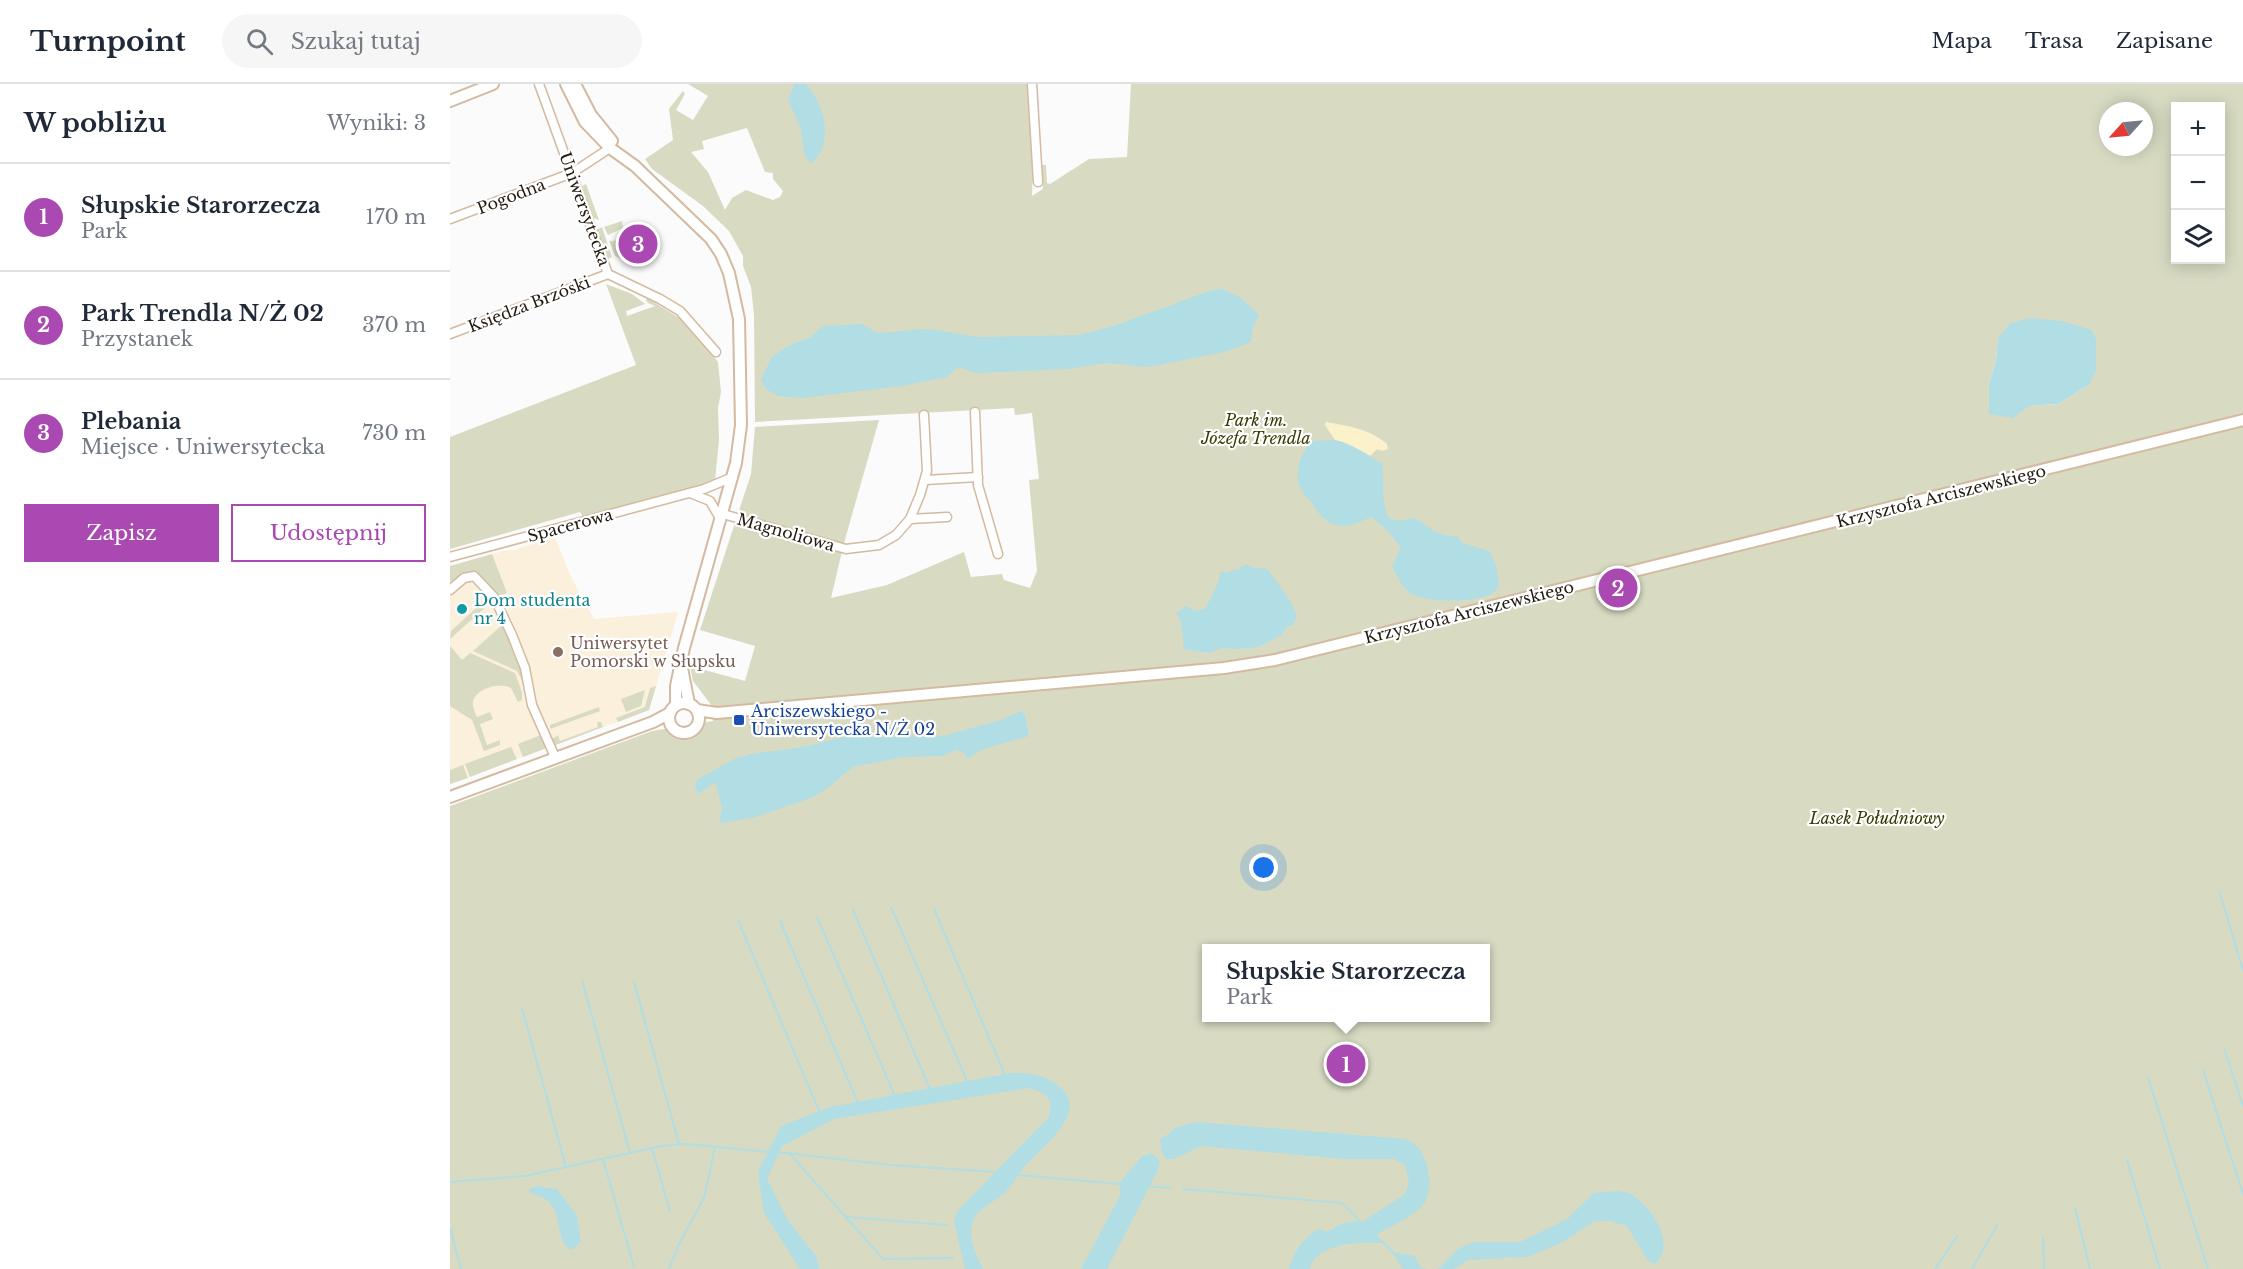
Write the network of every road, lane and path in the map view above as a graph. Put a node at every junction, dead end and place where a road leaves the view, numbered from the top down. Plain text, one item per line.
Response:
1 (493, 84) edge
2 (539, 84) edge
3 (566, 84) edge
4 (575, 84) edge
5 (1032, 84) edge
6 (450, 100) edge
7 (610, 148) junction
8 (627, 160) junction
9 (572, 173) junction
10 (1038, 182) dead end
11 (450, 219) edge
12 (608, 274) junction
13 (450, 334) edge
14 (716, 352) dead end
15 (975, 412) dead end
16 (924, 415) dead end
17 (2243, 420) edge
18 (733, 477) junction
19 (978, 477) junction
20 (925, 480) junction
21 (690, 492) junction
22 (722, 517) junction
23 (947, 517) dead end
24 (910, 519) junction
25 (998, 554) dead end
26 (450, 557) edge
27 (450, 590) edge
28 (681, 665) junction
29 (673, 709) junction
30 (695, 711) junction
31 (653, 722) junction
32 (672, 727) junction
33 (555, 758) junction
34 (450, 797) edge

1 - 6 street
2 - 9 street, Uniwersytecka
3 - 7 street
4 - 8 street
5 - 10 street
7 - 8 street
7 - 9 street, Pogodna
8 - 18 street
9 - 11 street, Pogodna
9 - 12 street, Uniwersytecka
12 - 13 street, Księdza Brzóski
12 - 14 street, Uniwersytecka
15 - 19 street
16 - 20 street, Magnoliowa
17 - 30 street, Krzysztofa Arciszewskiego
18 - 21 street, Spacerowa
18 - 22 street
19 - 20 street
19 - 25 street
20 - 24 street, Magnoliowa
21 - 22 street
21 - 26 street, Spacerowa
22 - 24 street, Magnoliowa
22 - 28 street
23 - 24 street
27 - 33 street
28 - 29 street
28 - 30 street
29 - 30 street
29 - 31 street
29 - 32 street
30 - 32 street
31 - 32 street
31 - 33 street
33 - 34 street

